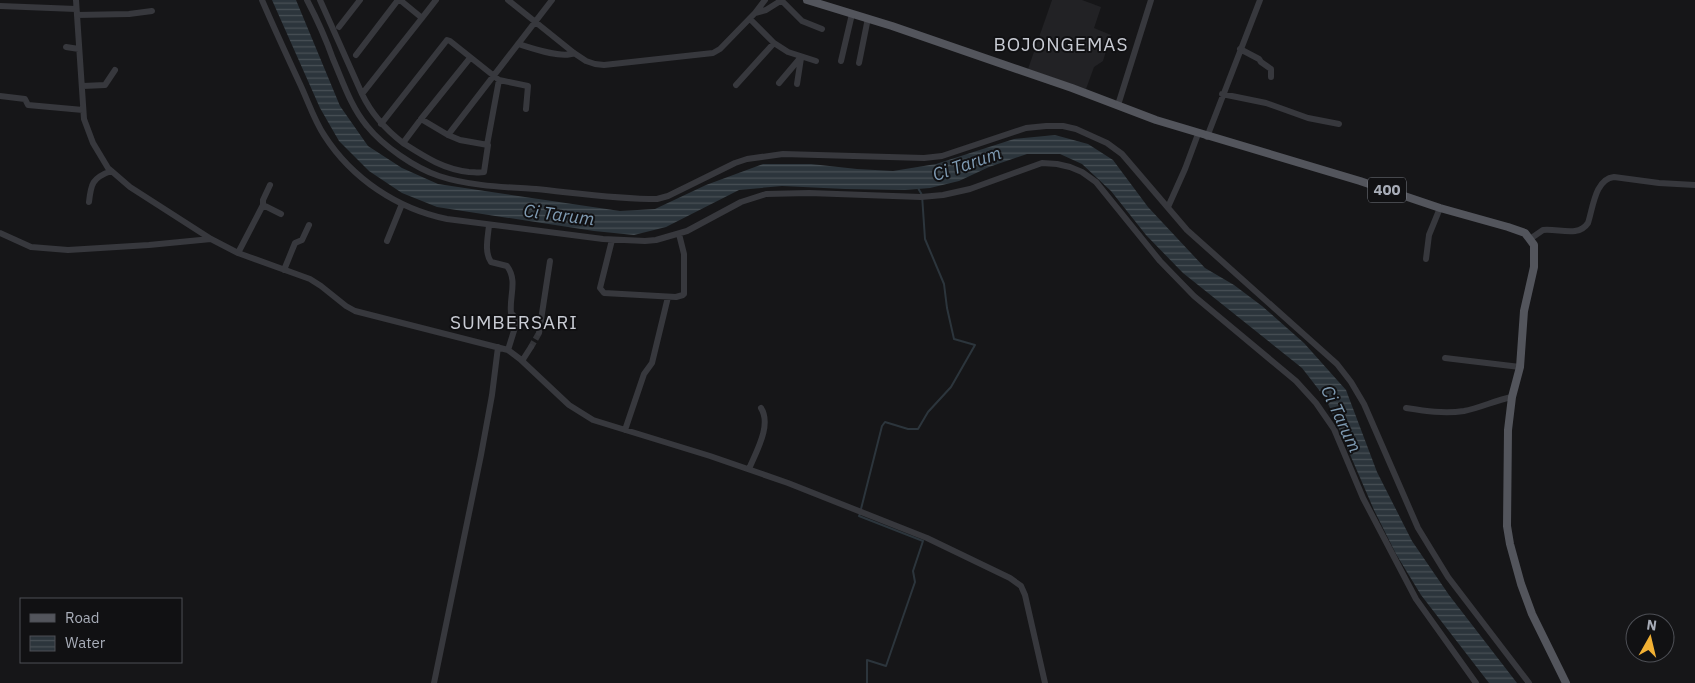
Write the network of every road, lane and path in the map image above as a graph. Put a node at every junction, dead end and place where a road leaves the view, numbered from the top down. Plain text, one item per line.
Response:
1 (76, 0) edge
2 (262, 0) edge
3 (307, 0) edge
4 (320, 0) edge
5 (360, 0) edge
6 (399, 0) edge
7 (436, 0) edge
8 (508, 0) edge
9 (552, 0) edge
10 (765, 0) edge
11 (782, 0) edge
12 (807, 0) edge
13 (1151, 0) edge
14 (1260, 0) edge
15 (0, 6) edge
16 (152, 11) dead end
17 (77, 12) junction
18 (755, 14) junction
19 (852, 14) junction
20 (422, 18) junction
21 (868, 18) junction
22 (750, 19) junction
23 (535, 21) junction
24 (339, 27) dead end
25 (822, 29) dead end
26 (774, 43) junction
27 (518, 44) junction
28 (66, 47) dead end
29 (79, 49) junction
30 (1240, 49) junction
31 (574, 53) junction
32 (356, 55) dead end
33 (801, 57) junction
34 (470, 58) junction
35 (841, 61) dead end
36 (816, 62) dead end
37 (859, 63) dead end
38 (115, 70) dead end
39 (1271, 76) dead end
40 (496, 78) junction
41 (779, 83) dead end
42 (736, 84) dead end
43 (797, 84) dead end
44 (83, 86) junction
45 (362, 94) junction
46 (1222, 94) junction
47 (0, 96) edge
48 (1118, 105) junction
49 (526, 109) dead end
50 (83, 110) junction
51 (421, 119) junction
52 (381, 124) junction
53 (1339, 124) dead end
54 (1198, 134) junction
55 (448, 135) junction
56 (1207, 137) junction
57 (404, 143) junction
58 (487, 145) junction
59 (111, 171) junction
60 (270, 185) dead end
61 (1695, 185) edge
62 (89, 202) dead end
63 (402, 204) junction
64 (263, 205) junction
65 (1168, 207) junction
66 (1440, 208) junction
67 (281, 214) dead end
68 (309, 225) dead end
69 (488, 225) junction
70 (0, 233) edge
71 (679, 234) junction
72 (211, 239) junction
73 (608, 239) junction
74 (1530, 239) junction
75 (388, 241) dead end
76 (238, 253) junction
77 (1426, 258) dead end
78 (550, 261) dead end
79 (284, 270) junction
80 (668, 297) junction
81 (539, 333) tunnel mouth
82 (498, 347) junction
83 (530, 347) tunnel mouth
84 (508, 350) junction
85 (1446, 358) dead end
86 (522, 361) junction
87 (1520, 367) junction
88 (1512, 397) junction
89 (760, 408) dead end
90 (1406, 408) dead end
91 (625, 430) junction
92 (749, 469) junction
93 (434, 683) edge
94 (1045, 683) edge
95 (1476, 683) edge
96 (1528, 683) edge
97 (1566, 683) edge

1 - 17 street
2 - 63 street
3 - 65 street
4 - 45 street
5 - 24 street
6 - 20 street
6 - 32 street
7 - 20 street
8 - 23 street
9 - 23 street
10 - 18 street
11 - 18 street
11 - 25 street
12 - 19 main road, 400
13 - 48 street
14 - 30 street
15 - 17 street
16 - 17 street
17 - 29 street
18 - 22 street
19 - 21 main road, 400
19 - 35 street
20 - 45 street
21 - 37 street
21 - 48 main road, 400
22 - 26 street
22 - 31 street
23 - 27 street
23 - 31 street
26 - 33 street
26 - 42 street
27 - 31 street
27 - 40 street
28 - 29 street
29 - 44 street
30 - 39 street
30 - 46 street
33 - 36 street
33 - 41 street
33 - 43 street
34 - 40 street
34 - 51 street
34 - 52 street
38 - 44 street
40 - 49 street
40 - 55 street
40 - 58 street
44 - 50 street
45 - 52 street
46 - 53 street
46 - 56 street
47 - 50 street
48 - 54 main road, 400
50 - 59 street
51 - 55 street
51 - 57 street
52 - 57 street
54 - 56 main road, 400
54 - 65 street
55 - 58 street
56 - 66 main road, 400
57 - 58 street
59 - 62 street
59 - 72 street
60 - 64 street
61 - 74 street
63 - 69 street
63 - 75 street
64 - 67 street
64 - 76 street
65 - 96 street
66 - 74 main road, 400
66 - 77 street
68 - 79 street
69 - 73 street
69 - 84 street
70 - 72 street
71 - 73 street
71 - 80 street
71 - 95 street
72 - 76 street
73 - 80 street
74 - 87 main road
76 - 79 street
78 - 81 street
79 - 82 street
80 - 91 street
82 - 84 street
82 - 93 street
83 - 86 street
84 - 86 street
85 - 87 street
86 - 91 street
87 - 88 main road
88 - 90 street
88 - 97 main road
89 - 92 street
91 - 92 street
92 - 94 street

